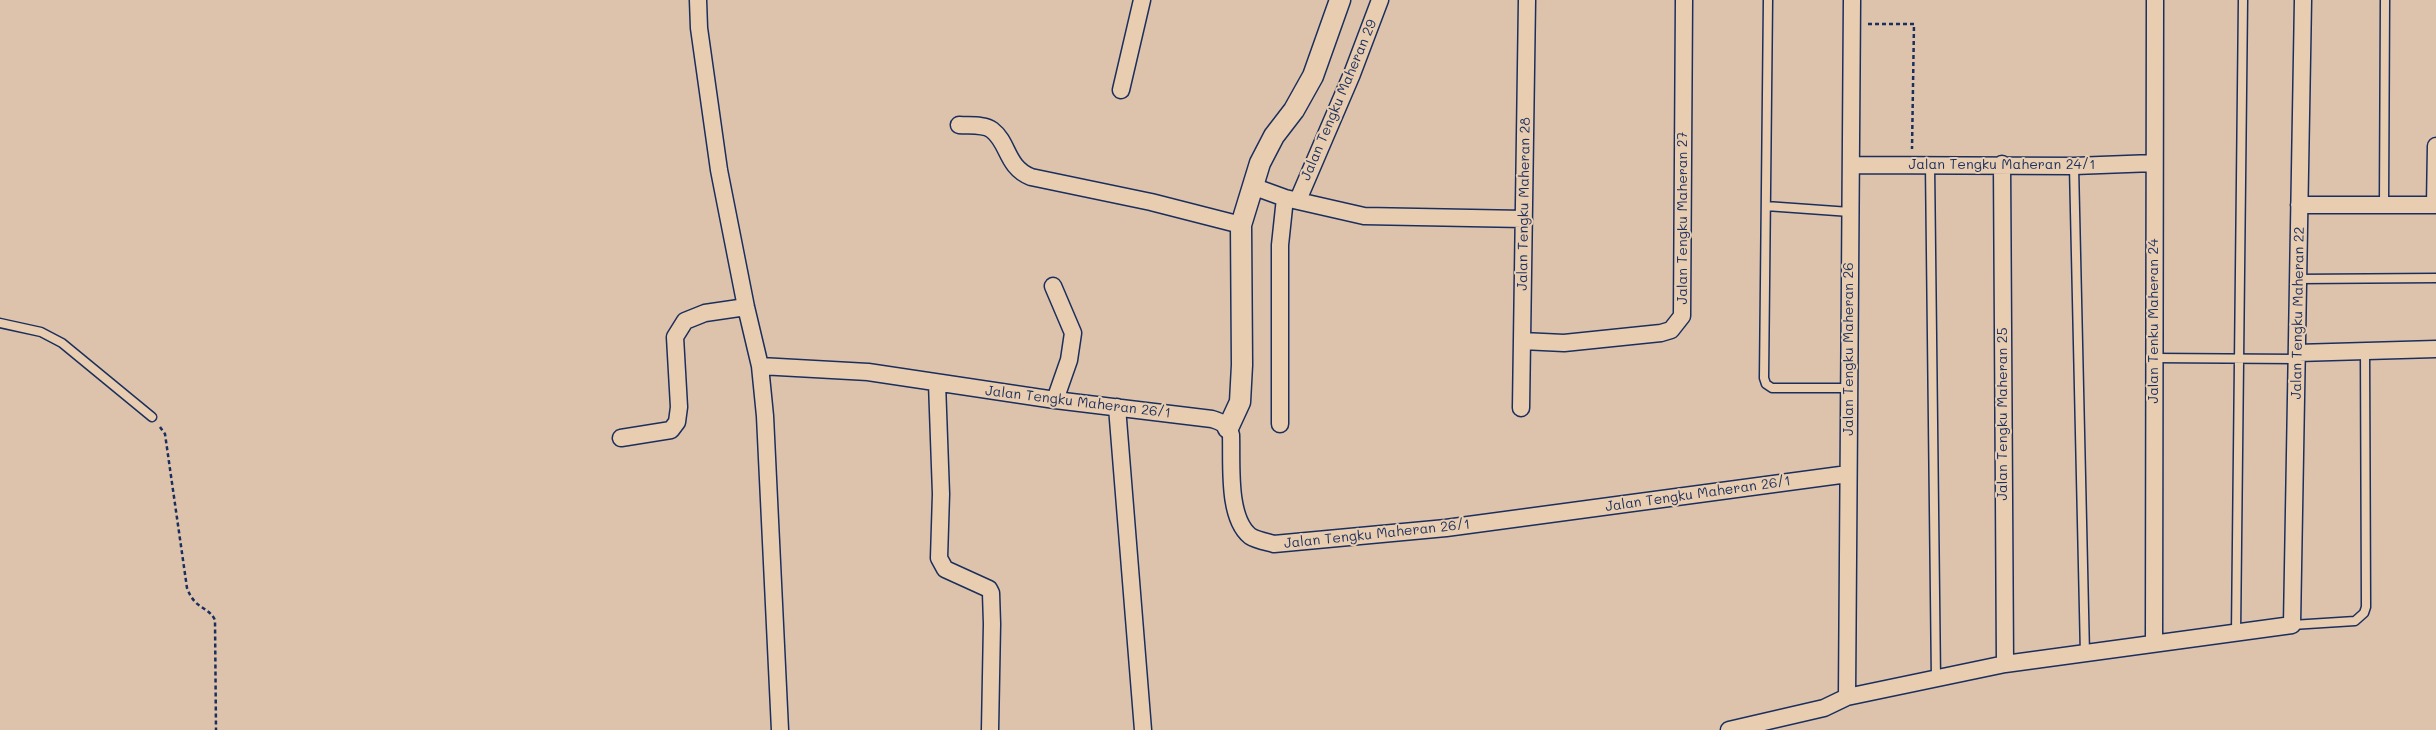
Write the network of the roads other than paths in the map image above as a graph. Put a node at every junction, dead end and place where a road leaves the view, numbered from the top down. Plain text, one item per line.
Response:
1 (698, 0) edge
2 (1142, 0) edge
3 (1340, 0) edge
4 (1380, 0) edge
5 (1527, 0) edge
6 (1684, 0) edge
7 (1768, 0) edge
8 (1852, 0) edge
9 (2155, 0) edge
10 (2243, 0) edge
11 (2303, 0) edge
12 (2385, 0) edge
13 (1121, 90) dead end
14 (959, 125) dead end
15 (2436, 146) edge
16 (2154, 163) junction
17 (2002, 164) junction
18 (1850, 165) junction
19 (1930, 165) junction
20 (2074, 166) junction
21 (1252, 186) junction
22 (1291, 199) junction
23 (2384, 204) junction
24 (2299, 205) junction
25 (2435, 205) edge
26 (1766, 206) junction
27 (1850, 212) junction
28 (1524, 219) junction
29 (1241, 225) junction
30 (2436, 278) edge
31 (2298, 279) junction
32 (1053, 286) dead end
33 (746, 307) junction
34 (0, 322) edge
35 (1522, 341) junction
36 (2365, 349) junction
37 (2436, 349) edge
38 (2297, 356) junction
39 (2154, 358) junction
40 (2238, 359) junction
41 (760, 366) junction
42 (937, 383) junction
43 (1849, 388) junction
44 (1055, 400) junction
45 (1117, 407) junction
46 (1521, 408) dead end
47 (152, 417) road end
48 (1280, 424) dead end
49 (1228, 428) junction
50 (621, 438) dead end
51 (1848, 474) junction
52 (2292, 625) junction
53 (2236, 633) junction
54 (2154, 643) junction
55 (2085, 655) junction
56 (2005, 664) junction
57 (1936, 680) junction
58 (1847, 697) junction
59 (1752, 728) edge
60 (780, 730) edge
61 (990, 730) edge
62 (1143, 730) edge
63 (1729, 730) edge

1 - 33 street
2 - 13 street
3 - 21 street
4 - 22 street, Jalan Tengku Maheran 29
5 - 28 street, Jalan Tengku Maheran 28
6 - 35 street, Jalan Tengku Maheran 27
7 - 26 lane
8 - 18 street, Jalan Tengku Maheran 26
9 - 16 street, Jalan Tenku Maheran 24
10 - 40 lane
11 - 24 street, Jalan Tengku Maheran 22
12 - 23 lane
14 - 29 street
15 - 25 street
16 - 20 street, Jalan Tengku Maheran 24/1
16 - 39 street, Jalan Tenku Maheran 24
17 - 19 street, Jalan Tengku Maheran 24/1
17 - 20 street, Jalan Tengku Maheran 24/1
17 - 56 street, Jalan Tengku Maheran 25
18 - 19 street, Jalan Tengku Maheran 24/1
18 - 27 street, Jalan Tengku Maheran 26
19 - 57 lane
20 - 55 lane
21 - 22 street
21 - 29 street
22 - 28 street
22 - 48 street, Jalan Tengku Maheran 29
23 - 24 street
23 - 25 street
24 - 31 street, Jalan Tengku Maheran 22
26 - 27 lane
26 - 43 lane
27 - 43 street, Jalan Tengku Maheran 26
28 - 35 street, Jalan Tengku Maheran 28
29 - 49 street
30 - 31 lane
31 - 38 street, Jalan Tengku Maheran 22
32 - 44 street
33 - 41 street
33 - 50 street
34 - 47 lane
35 - 46 street, Jalan Tengku Maheran 28
36 - 37 street
36 - 38 street
36 - 52 lane
38 - 40 lane
38 - 52 street, Jalan Tengku Maheran 22
39 - 40 lane
39 - 54 street, Jalan Tenku Maheran 24
40 - 53 lane
41 - 42 street, Jalan Tengku Maheran 26/1
41 - 60 street
42 - 44 street, Jalan Tengku Maheran 26/1
42 - 61 street
43 - 51 street, Jalan Tengku Maheran 26
44 - 45 street, Jalan Tengku Maheran 26/1
45 - 49 street, Jalan Tengku Maheran 26/1
45 - 62 street
49 - 51 street, Jalan Tengku Maheran 26/1
51 - 58 street, Jalan Tengku Maheran 26
52 - 53 street
53 - 54 street
54 - 55 street
55 - 56 street
56 - 57 street
57 - 58 street
58 - 59 street
59 - 63 street

